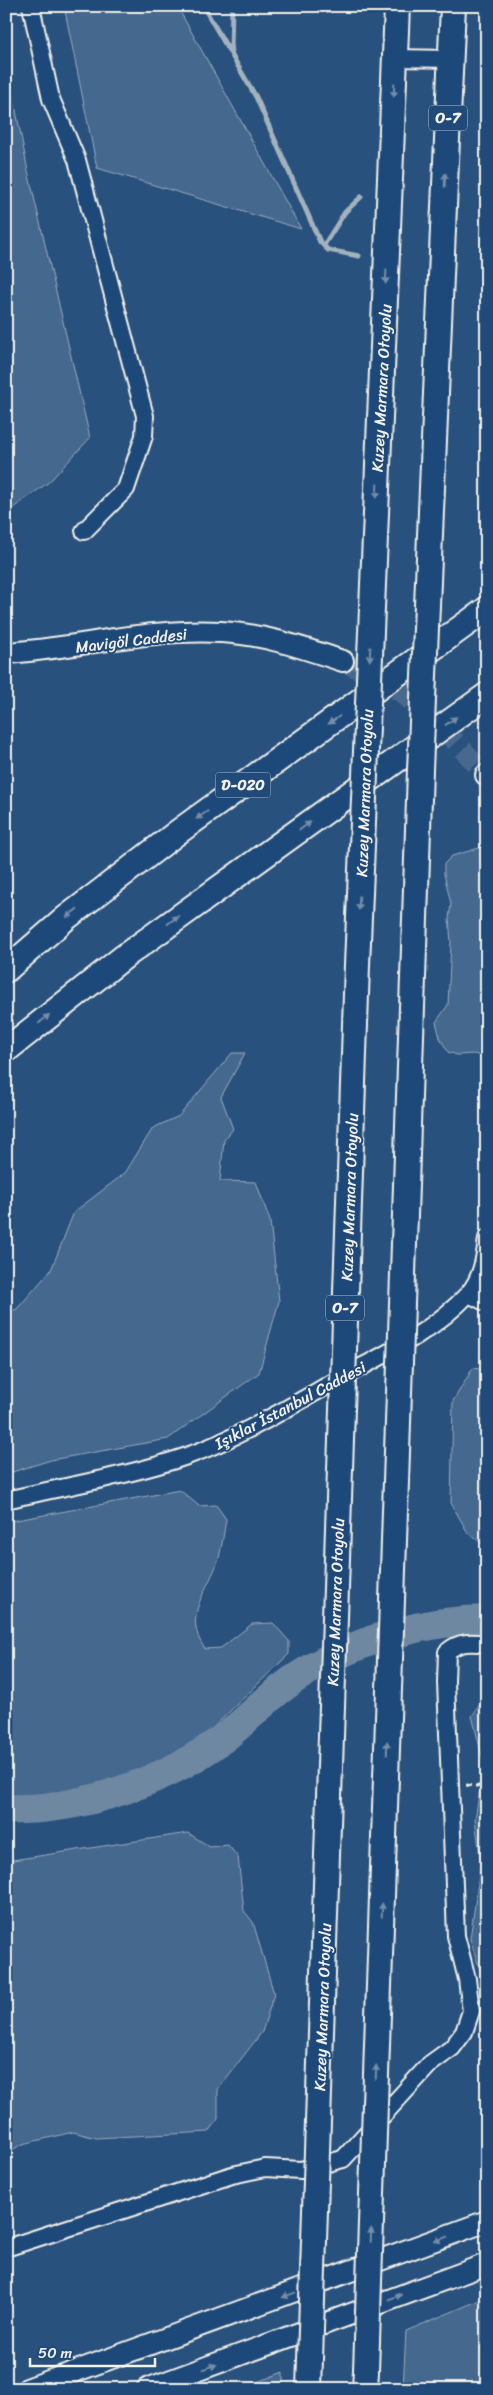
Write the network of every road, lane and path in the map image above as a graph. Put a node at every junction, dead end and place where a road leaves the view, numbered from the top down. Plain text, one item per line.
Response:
1 (31, 6) edge
2 (397, 6) edge
3 (453, 6) edge
4 (395, 58) junction
5 (451, 59) junction
6 (84, 531) dead end
7 (487, 609) edge
8 (6, 653) edge
9 (342, 661) tunnel mouth
10 (487, 695) edge
11 (6, 970) edge
12 (6, 1050) edge
13 (487, 1238) edge
14 (468, 1294) junction
15 (487, 1303) edge
16 (6, 1500) edge
17 (487, 1644) edge
18 (450, 1784) junction
19 (487, 1787) edge
20 (487, 2222) edge
21 (6, 2248) edge
22 (487, 2264) edge
23 (366, 2380) edge
24 (27, 2389) edge
25 (148, 2389) edge
26 (309, 2389) edge

1 - 6 street
2 - 4 highway, Kuzey Marmara Otoyolu / O-7
3 - 5 highway, O-7
4 - 5 street
4 -> 26 highway, Kuzey Marmara Otoyolu / O-7, bridge
23 -> 5 highway, O-7, bridge
7 -> 11 highway, D-020
8 - 9 main road, Mavigöl Caddesi
12 -> 10 highway
13 - 14 street, Işıklar İstanbul Caddesi
14 - 15 street
14 - 16 street, Işıklar İstanbul Caddesi
17 - 18 street
18 - 19 path
18 - 21 street
20 -> 24 main road
25 -> 22 main road

